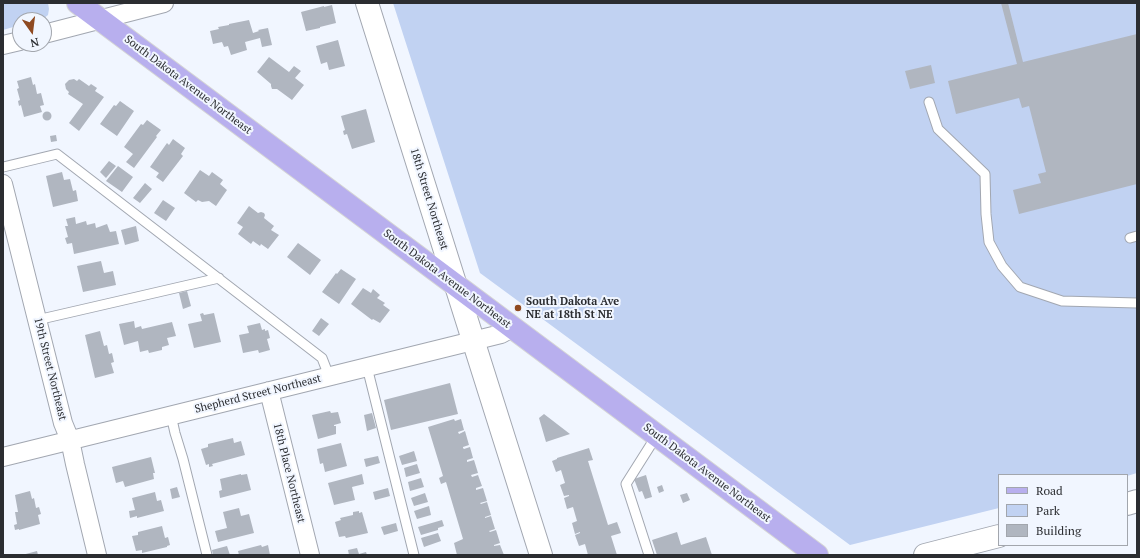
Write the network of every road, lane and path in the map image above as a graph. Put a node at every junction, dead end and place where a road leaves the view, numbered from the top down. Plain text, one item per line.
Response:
1 (78, 3) edge
2 (164, 3) edge
3 (367, 3) edge
4 (100, 19) junction
5 (52, 32) edge
6 (929, 102) dead end
7 (3, 167) edge
8 (3, 184) edge
9 (219, 278) junction
10 (456, 286) junction
11 (1137, 303) edge
12 (37, 320) junction
13 (512, 328) junction
14 (474, 341) junction
15 (367, 367) junction
16 (329, 376) junction
17 (269, 391) junction
18 (172, 415) junction
19 (657, 436) junction
20 (70, 440) junction
21 (3, 456) edge
22 (998, 536) edge
23 (97, 555) edge
24 (207, 555) edge
25 (310, 555) edge
26 (414, 555) edge
27 (540, 555) edge
28 (649, 555) edge
29 (817, 555) edge
30 (925, 555) edge

1 - 4 main road, South Dakota Avenue Northeast
2 - 4 street
3 - 10 street, 18th Street Northeast
4 - 5 street
4 - 10 main road, South Dakota Avenue Northeast
6 - 11 lane
7 - 9 lane
8 - 12 street, 19th Street Northeast
9 - 12 lane
9 - 16 lane
10 - 13 main road, South Dakota Avenue Northeast
10 - 14 street, 18th Street Northeast
12 - 20 street, 19th Street Northeast
13 - 14 street, Shepherd Street Northeast
13 - 19 main road, South Dakota Avenue Northeast
14 - 15 street, Shepherd Street Northeast
14 - 27 street, 18th Street Northeast
15 - 16 street, Shepherd Street Northeast
15 - 26 lane
16 - 17 street, Shepherd Street Northeast
17 - 18 street, Shepherd Street Northeast
17 - 25 street, 18th Place Northeast
18 - 20 street, Shepherd Street Northeast
18 - 24 lane
19 - 28 lane
19 - 29 main road, South Dakota Avenue Northeast
20 - 21 street, Shepherd Street Northeast
20 - 23 street, 19th Street Northeast
22 - 30 street

